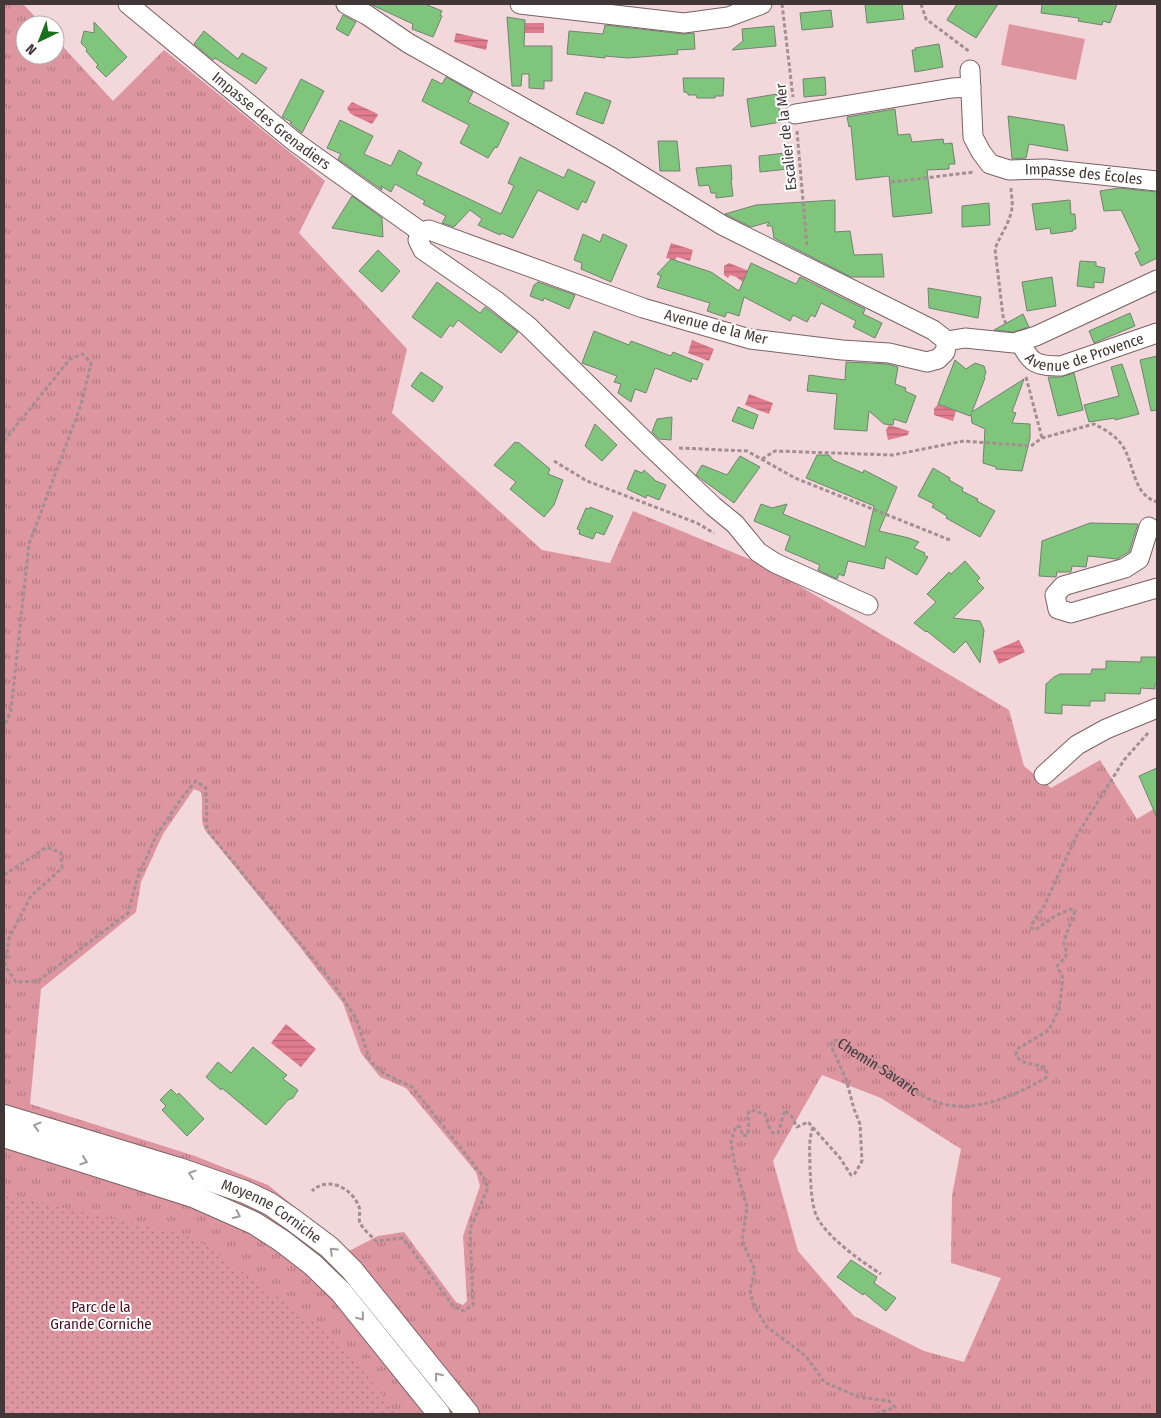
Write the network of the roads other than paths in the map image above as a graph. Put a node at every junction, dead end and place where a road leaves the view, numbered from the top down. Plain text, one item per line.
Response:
1 (128, 4) edge
2 (346, 4) edge
3 (520, 4) edge
4 (762, 4) edge
5 (796, 114) road end
6 (1157, 181) edge
7 (421, 232) junction
8 (1157, 280) edge
9 (1157, 333) edge
10 (947, 342) junction
11 (1017, 342) junction
12 (1149, 527) dead end
13 (1157, 588) edge
14 (868, 604) dead end
15 (1156, 708) edge
16 (1044, 775) dead end
17 (4, 1116) edge
18 (4, 1136) edge
19 (439, 1414) edge
20 (468, 1414) edge

1 - 7 street, Impasse des Grenadiers
2 - 10 street
3 - 4 street
5 - 6 street, Impasse des Écoles
7 - 10 street, Avenue de la Mer
7 - 14 street
8 - 11 street, Avenue de Provence
9 - 11 street, Avenue de Provence
10 - 11 street
12 - 13 street
15 - 16 street
20 -> 17 main road, Moyenne Corniche
18 -> 19 main road, Moyenne Corniche

